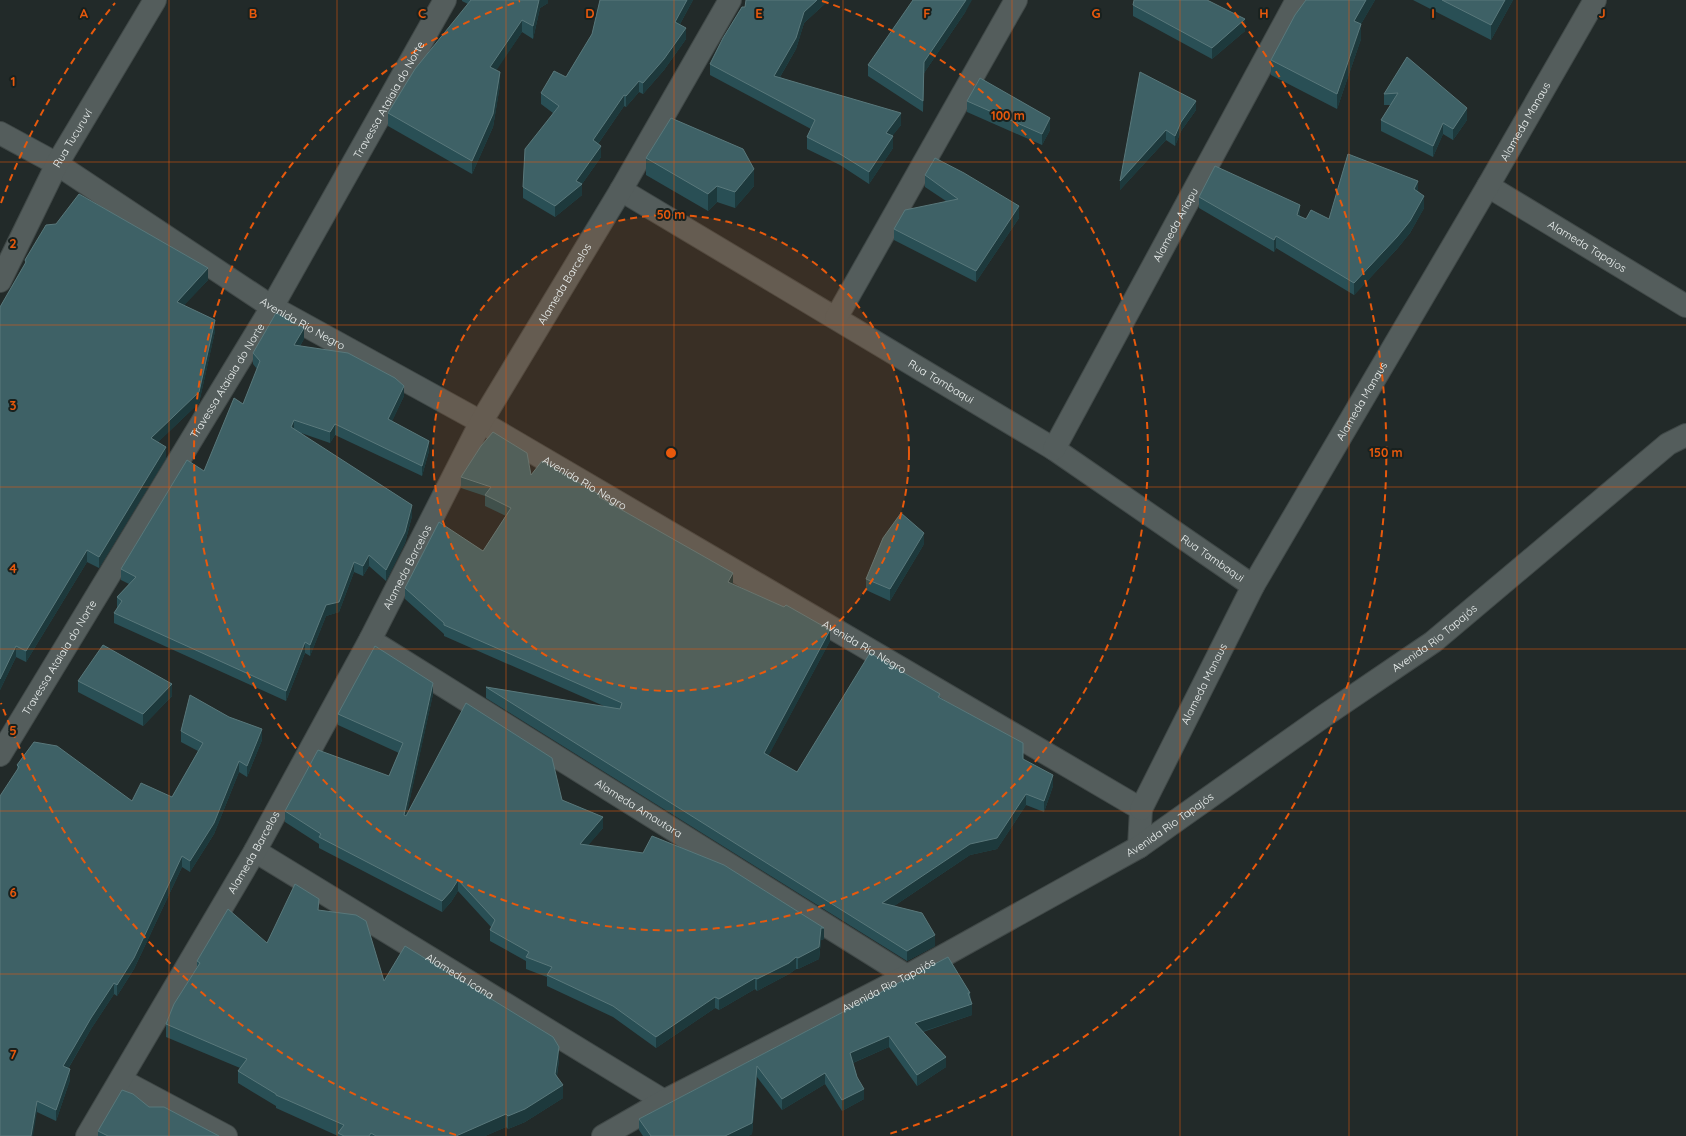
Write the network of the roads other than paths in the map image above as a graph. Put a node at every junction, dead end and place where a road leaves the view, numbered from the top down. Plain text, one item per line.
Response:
1 (155, 0) edge
2 (445, 0) edge
3 (730, 0) edge
4 (1016, 0) edge
5 (1297, 0) edge
6 (1595, 0) edge
7 (0, 133) edge
8 (57, 164) junction
9 (1488, 186) junction
10 (622, 190) junction
11 (0, 282) edge
12 (1686, 306) edge
13 (272, 307) junction
14 (836, 318) junction
15 (481, 422) junction
16 (1686, 435) edge
17 (1054, 449) junction
18 (1252, 586) junction
19 (370, 640) junction
20 (0, 755) edge
21 (1141, 809) junction
22 (1139, 847) junction
23 (255, 851) junction
24 (907, 976) junction
25 (121, 1080) junction
26 (664, 1101) junction
27 (88, 1136) edge
28 (226, 1136) edge
29 (603, 1136) edge

1 - 8 street, Rua Tucuruví
2 - 13 street, Travessa Ataiaia do Norte
3 - 10 street, Alameda Barcelos
4 - 14 street
5 - 17 street, Alameda Ariapu
6 - 9 street, Alameda Manaus
7 - 8 street, Avenida Rio Negro
8 - 11 street, Rua Tucuruví
8 - 13 street, Avenida Rio Negro
9 - 12 street, Alameda Tapajos
9 - 18 street, Alameda Manaus
10 - 14 street, Rua Tambaqui
10 - 15 street, Alameda Barcelos
13 - 15 street, Avenida Rio Negro
13 - 20 street, Travessa Ataiaia do Norte
14 - 17 street, Rua Tambaqui
15 - 19 street, Alameda Barcelos
15 - 21 street, Avenida Rio Negro
16 - 22 street, Avenida Rio Tapajós
17 - 18 street, Rua Tambaqui
18 - 21 street, Alameda Manaus
19 - 23 street, Alameda Barcelos
19 - 24 street, Alameda Amautara
21 - 22 street
22 - 24 street, Avenida Rio Tapajós
23 - 25 street, Alameda Barcelos
23 - 26 street, Alameda Icana
24 - 26 street, Avenida Rio Tapajós
25 - 27 street, Alameda Barcelos
25 - 28 street
26 - 29 street, Avenida Rio Tapajós

